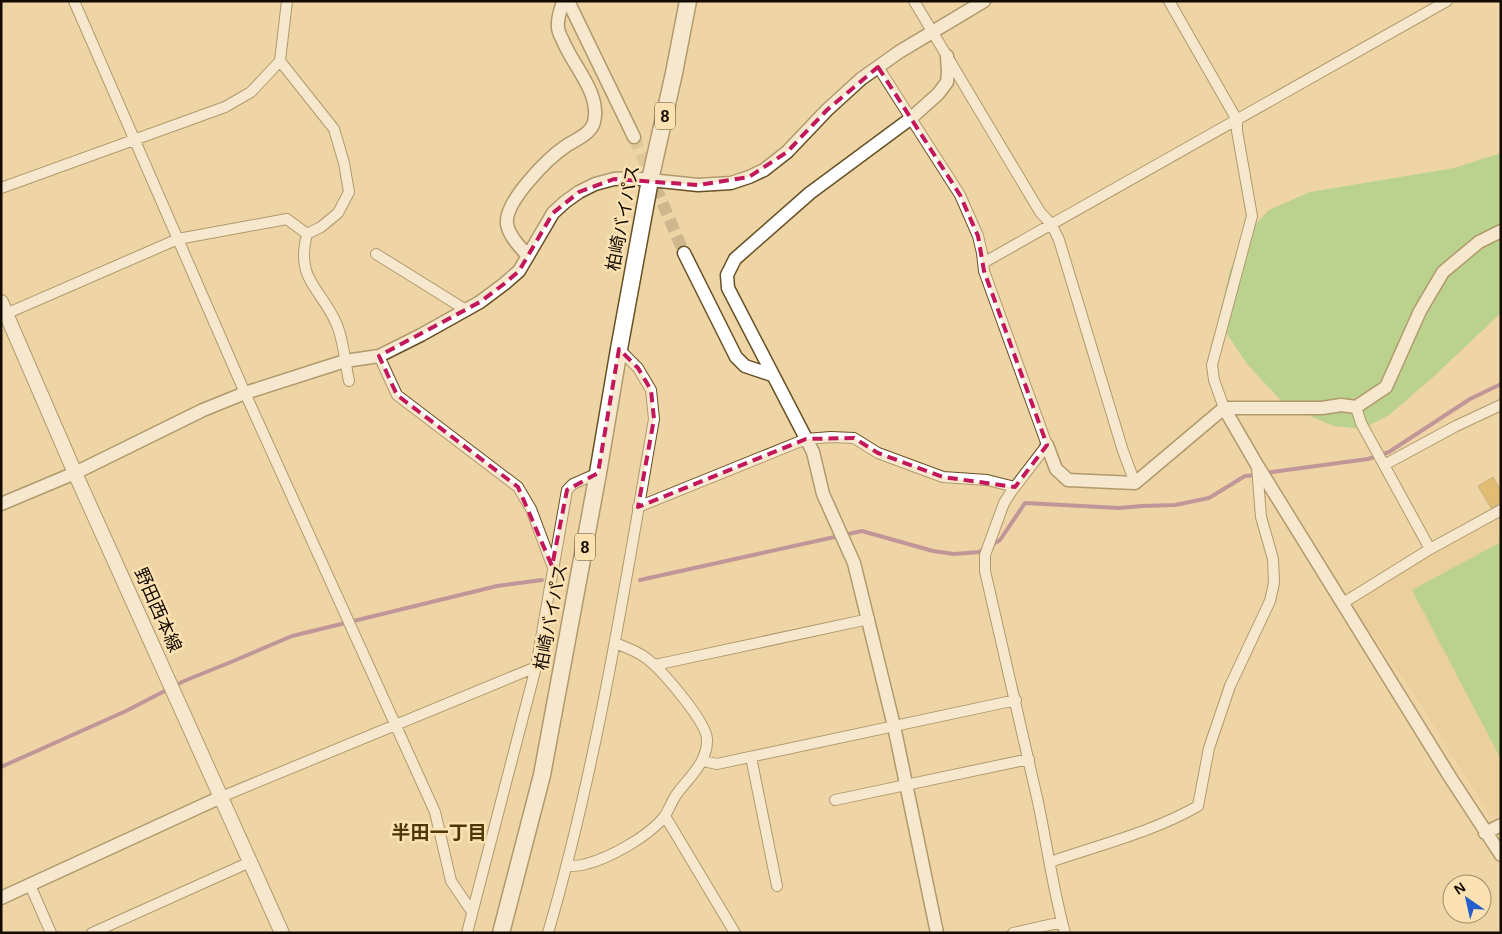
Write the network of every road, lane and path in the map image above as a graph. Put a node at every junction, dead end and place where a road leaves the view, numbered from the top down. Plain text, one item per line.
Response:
1 (74, 1) edge
2 (287, 1) edge
3 (563, 1) edge
4 (568, 1) edge
5 (679, 1) edge
6 (688, 1) edge
7 (914, 1) edge
8 (984, 1) edge
9 (1170, 1) edge
10 (1447, 1) edge
11 (932, 32) junction
12 (946, 56) junction
13 (280, 61) junction
14 (878, 67) junction
15 (671, 73) junction
16 (910, 119) junction
17 (1237, 120) junction
18 (634, 137) tunnel mouth
19 (134, 139) junction
20 (650, 180) junction
21 (1, 188) edge
22 (1052, 225) junction
23 (1501, 231) edge
24 (307, 234) junction
25 (178, 239) junction
26 (684, 253) tunnel mouth
27 (376, 254) dead end
28 (528, 256) junction
29 (982, 264) junction
30 (3, 310) edge
31 (466, 310) junction
32 (619, 348) junction
33 (379, 356) junction
34 (345, 361) junction
35 (772, 375) junction
36 (349, 381) dead end
37 (245, 393) junction
38 (1501, 405) edge
39 (1356, 407) junction
40 (1224, 408) junction
41 (806, 440) junction
42 (1046, 445) junction
43 (1257, 465) junction
44 (1384, 465) junction
45 (75, 473) junction
46 (598, 473) junction
47 (1135, 482) junction
48 (1015, 487) junction
49 (1, 504) edge
50 (638, 507) junction
51 (1501, 510) edge
52 (1430, 549) junction
53 (552, 566) junction
54 (1342, 603) junction
55 (869, 619) junction
56 (615, 642) junction
57 (655, 665) junction
58 (536, 666) junction
59 (1016, 700) junction
60 (395, 725) junction
61 (894, 726) junction
62 (751, 757) junction
63 (1029, 759) junction
64 (703, 761) junction
65 (906, 786) junction
66 (221, 798) junction
67 (835, 800) dead end
68 (665, 816) junction
69 (1501, 825) edge
70 (1485, 833) junction
71 (1501, 855) edge
72 (250, 862) junction
73 (1050, 862) junction
74 (568, 866) junction
75 (30, 885) junction
76 (777, 886) dead end
77 (1, 898) edge
78 (472, 912) junction
79 (1062, 922) junction
80 (466, 932) edge
81 (52, 933) edge
82 (92, 933) edge
83 (282, 933) edge
84 (501, 933) edge
85 (548, 933) edge
86 (735, 933) edge
87 (937, 933) edge
88 (1012, 933) edge
89 (1064, 933) edge

1 - 19 street
2 - 13 street
3 - 28 street
4 - 18 street
5 - 15 highway, 柏崎バイパス / 8
6 - 15 highway, 柏崎バイパス / 8
7 - 11 street
8 - 11 street
9 - 17 street
10 - 17 street
11 - 12 street
11 - 14 street
12 - 16 street
12 - 22 street
13 - 19 street
13 - 24 street
14 - 16 street
14 - 20 street
15 - 20 highway, 柏崎バイパス / 8
16 - 29 street
16 - 35 street
17 - 22 street
17 - 40 street
19 - 21 street
19 - 25 street
20 - 28 street
20 - 32 highway, 柏崎バイパス / 8
22 - 29 street
22 - 47 street
23 - 39 street
24 - 25 street
24 - 34 street
25 - 30 street
25 - 37 street
26 - 35 street
27 - 31 street
28 - 31 street
29 - 42 street
30 - 45 main road, 野田西本線
31 - 33 street
32 - 46 highway, 柏崎バイパス / 8
32 - 50 street
33 - 34 street
33 - 53 street
34 - 36 street
34 - 37 street
35 - 41 street
37 - 45 street
37 - 60 street
38 - 44 street
39 - 40 street
39 - 44 street
40 - 43 street
40 - 47 street
41 - 48 street
41 - 50 street
41 - 55 street
42 - 47 street
42 - 48 street
43 - 54 street
43 - 73 street
44 - 52 street
45 - 49 street
45 - 66 main road, 野田西本線
46 - 53 street
46 - 84 highway, 柏崎バイパス / 8
48 - 59 street
50 - 56 street
51 - 52 street
52 - 54 street
53 - 58 street
54 - 70 street
55 - 57 street
55 - 61 street
56 - 57 street
56 - 74 street
57 - 64 street
58 - 60 street
58 - 78 street
59 - 61 street
59 - 63 street
60 - 66 street
60 - 78 street
61 - 62 street
61 - 65 street
62 - 64 street
62 - 76 street
63 - 65 street
63 - 73 street
64 - 68 street
65 - 67 street
65 - 87 street
66 - 72 main road, 野田西本線
66 - 75 street
68 - 74 street
68 - 86 street
69 - 70 street
70 - 71 street
72 - 82 street
72 - 83 main road, 野田西本線
73 - 79 street
74 - 85 street
75 - 77 street
75 - 81 street
78 - 80 street
79 - 88 street
79 - 89 street

